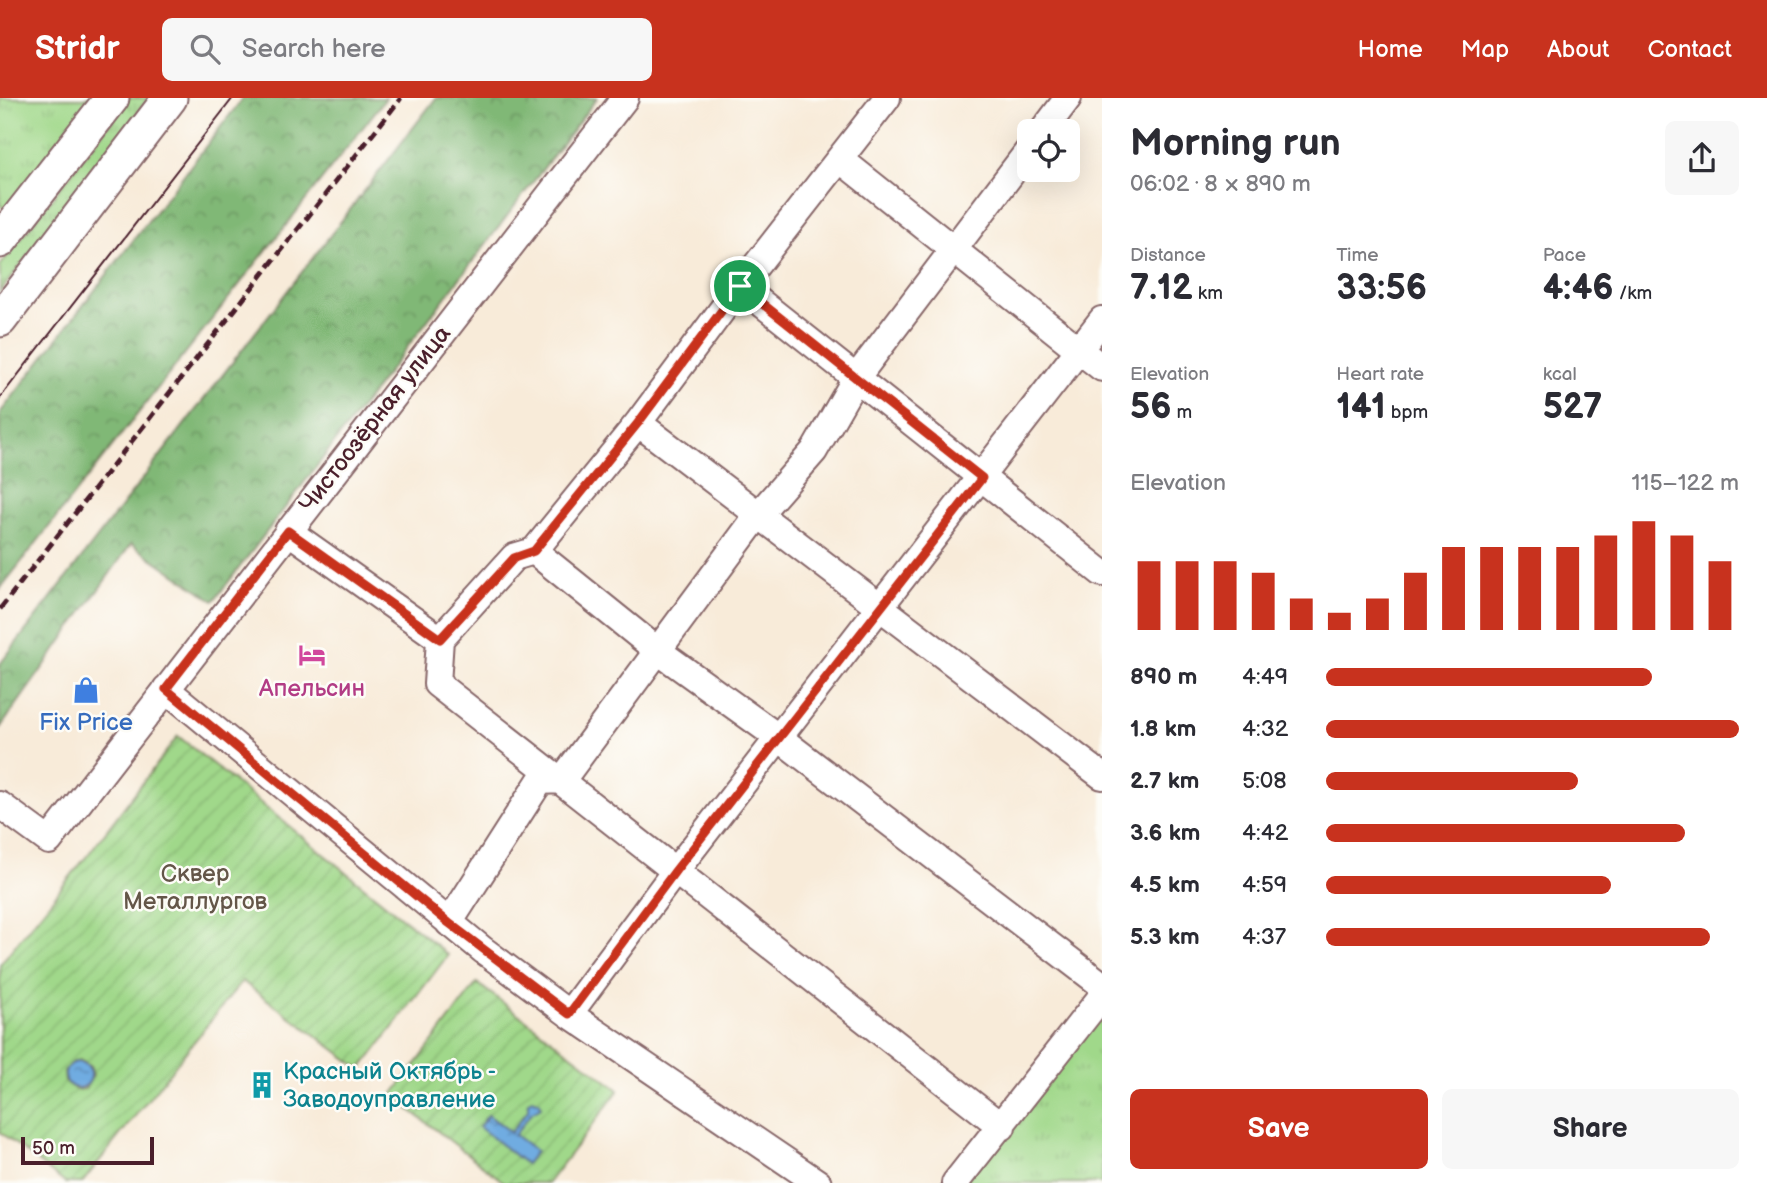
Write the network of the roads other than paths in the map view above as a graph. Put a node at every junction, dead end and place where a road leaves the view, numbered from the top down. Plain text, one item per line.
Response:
1 (111, 98) edge
2 (170, 98) edge
3 (625, 98) edge
4 (887, 98) edge
5 (1068, 98) edge
6 (1052, 119) edge
7 (841, 160) junction
8 (1017, 166) edge
9 (1, 239) edge
10 (953, 250) junction
11 (740, 286) junction
12 (0, 320) edge
13 (1102, 320) edge
14 (1079, 350) junction
15 (1102, 368) edge
16 (856, 378) junction
17 (638, 423) junction
18 (982, 478) junction
19 (758, 515) junction
20 (288, 531) junction
21 (534, 551) junction
22 (1102, 573) edge
23 (881, 608) junction
24 (440, 639) junction
25 (658, 651) junction
26 (166, 689) junction
27 (779, 738) junction
28 (1102, 776) edge
29 (562, 780) junction
30 (0, 805) edge
31 (676, 870) junction
32 (449, 923) junction
33 (1102, 985) edge
34 (1102, 996) edge
35 (569, 1014) junction
36 (1002, 1127) junction
37 (818, 1183) edge
38 (955, 1183) edge

1 - 9 main road
2 - 12 main road
3 - 20 street, Чистоозёрная улица
4 - 7 street
5 - 6 street
7 - 10 street
7 - 11 street
8 - 10 street
10 - 14 street
10 - 16 street
11 - 16 street
11 - 17 street
13 - 14 street
14 - 15 street
14 - 18 street
16 - 18 street
16 - 19 street
17 - 19 street
17 - 21 street
18 - 22 street
18 - 23 street
19 - 23 street
19 - 25 street
20 - 24 street
20 - 26 street, Чистоозёрная улица
21 - 24 street
21 - 25 street
23 - 27 street
23 - 28 street
24 - 29 street
25 - 27 street
25 - 29 street
26 - 30 street, Чистоозёрная улица
26 - 32 street
27 - 31 street
27 - 33 street
29 - 31 street
29 - 32 street
31 - 35 street
31 - 36 street
32 - 35 street
34 - 36 street
35 - 37 street
36 - 38 street

